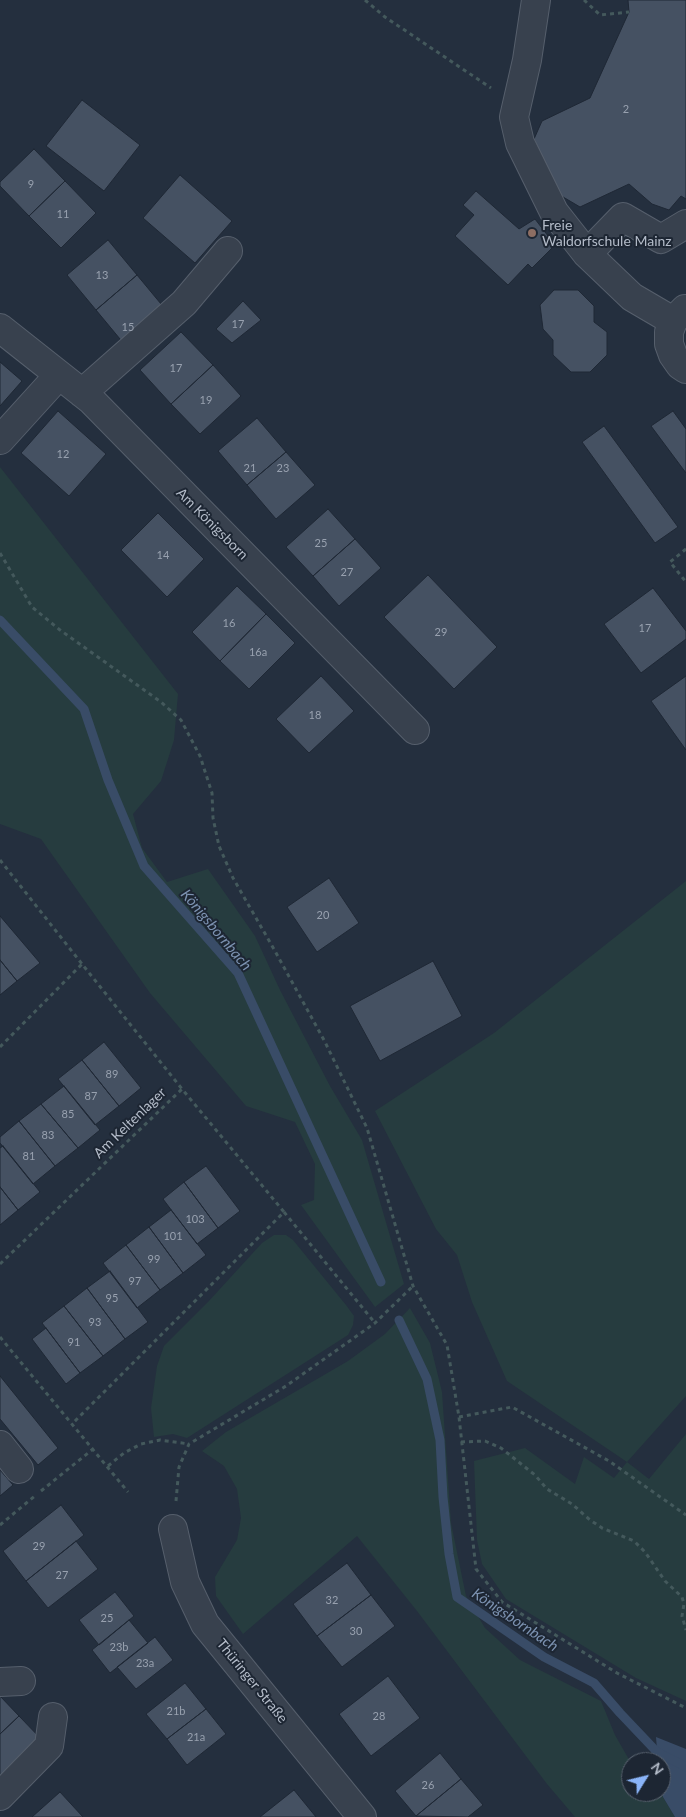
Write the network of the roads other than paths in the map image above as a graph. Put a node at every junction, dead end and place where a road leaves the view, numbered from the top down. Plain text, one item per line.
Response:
1 (536, 0) edge
2 (686, 224) edge
3 (228, 251) dead end
4 (587, 254) junction
5 (680, 314) edge
6 (0, 328) edge
7 (686, 369) edge
8 (59, 375) junction
9 (82, 393) junction
10 (0, 440) edge
11 (415, 730) dead end
12 (0, 1445) edge
13 (19, 1469) dead end
14 (173, 1529) road end
15 (53, 1717) dead end
16 (0, 1796) edge
17 (362, 1817) edge

1 - 4 street
2 - 4 street
3 - 9 street
4 - 5 street
5 - 7 street
6 - 8 street, Am Königsborn
8 - 9 street, Am Königsborn
8 - 10 street
9 - 11 street, Am Königsborn
12 - 13 street
14 - 17 street, Thüringer Straße
15 - 16 street

